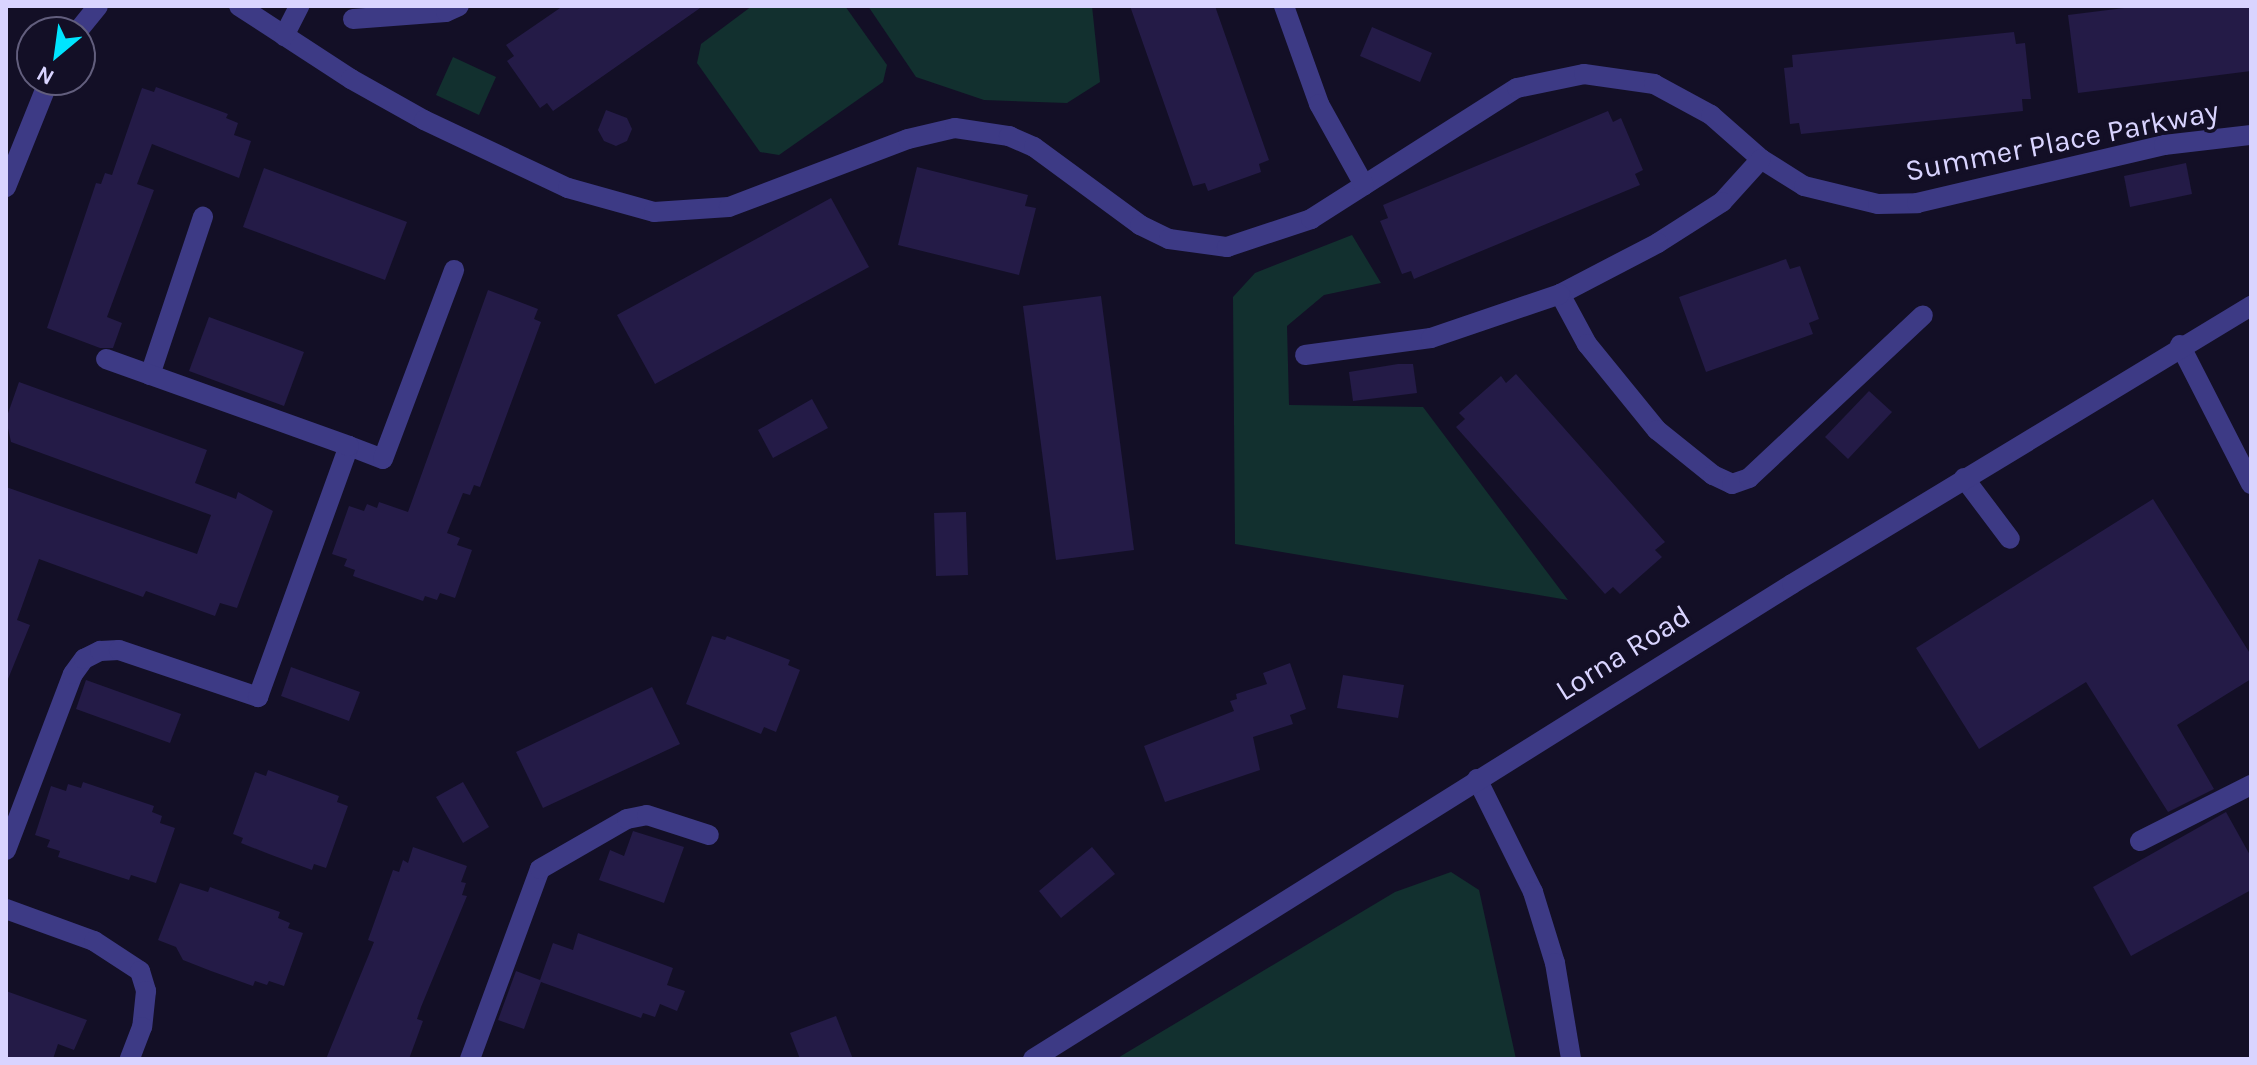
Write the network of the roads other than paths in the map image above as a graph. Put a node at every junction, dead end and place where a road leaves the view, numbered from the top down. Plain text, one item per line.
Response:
1 (239, 6) edge
2 (299, 6) edge
3 (459, 6) edge
4 (1284, 6) edge
5 (353, 19) dead end
6 (284, 36) junction
7 (43, 96) edge
8 (2251, 135) edge
9 (1761, 159) junction
10 (1364, 185) junction
11 (6, 187) edge
12 (203, 217) dead end
13 (454, 270) dead end
14 (1560, 294) junction
15 (2251, 306) edge
16 (1923, 315) dead end
17 (2180, 345) junction
18 (1305, 355) dead end
19 (106, 359) dead end
20 (150, 375) junction
21 (349, 446) junction
22 (1964, 478) junction
23 (2251, 484) edge
24 (2010, 539) dead end
25 (1477, 779) junction
26 (2251, 785) edge
27 (709, 835) dead end
28 (2140, 841) dead end
29 (6, 850) edge
30 (6, 909) edge
31 (130, 1059) edge
32 (470, 1059) edge
33 (1033, 1059) edge
34 (1571, 1059) edge

1 - 6 street, Summer Place Parkway
2 - 6 street
3 - 5 street
4 - 10 street
6 - 10 street, Summer Place Parkway
7 - 11 street
8 - 9 street, Summer Place Parkway
9 - 10 street, Summer Place Parkway
9 - 14 street
12 - 20 street
13 - 21 street
14 - 16 street
14 - 18 street
15 - 17 street, Lorna Road
17 - 22 street, Lorna Road
17 - 23 street
19 - 20 street
20 - 21 street
21 - 29 street
22 - 24 street
22 - 25 street, Lorna Road
25 - 33 street, Lorna Road
25 - 34 street
26 - 28 street
27 - 32 street
30 - 31 street

